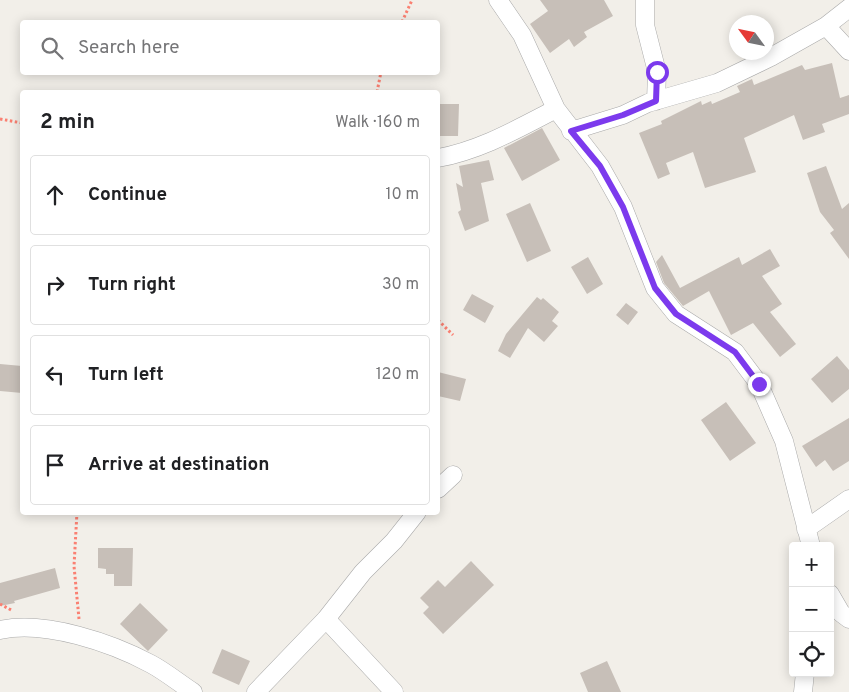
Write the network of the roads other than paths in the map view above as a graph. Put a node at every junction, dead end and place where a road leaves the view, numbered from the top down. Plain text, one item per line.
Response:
1 (498, 0) edge
2 (645, 0) edge
3 (849, 8) edge
4 (826, 26) junction
5 (849, 51) edge
6 (656, 101) junction
7 (556, 109) junction
8 (571, 131) junction
9 (440, 158) edge
10 (454, 475) dead end
11 (440, 487) edge
12 (849, 499) edge
13 (415, 515) edge
14 (806, 528) junction
15 (811, 542) edge
16 (834, 601) edge
17 (326, 619) junction
18 (849, 619) edge
19 (0, 630) edge
20 (805, 677) edge
21 (193, 692) edge
22 (256, 692) edge
23 (394, 692) edge
24 (803, 692) edge

1 - 7 street
2 - 6 street
3 - 4 street
4 - 5 street
4 - 6 street
6 - 8 street
7 - 8 street
7 - 9 street
8 - 14 street
10 - 11 street
12 - 14 street
13 - 17 street
14 - 15 street
16 - 18 street
17 - 22 street
17 - 23 street
19 - 21 street
20 - 24 street

